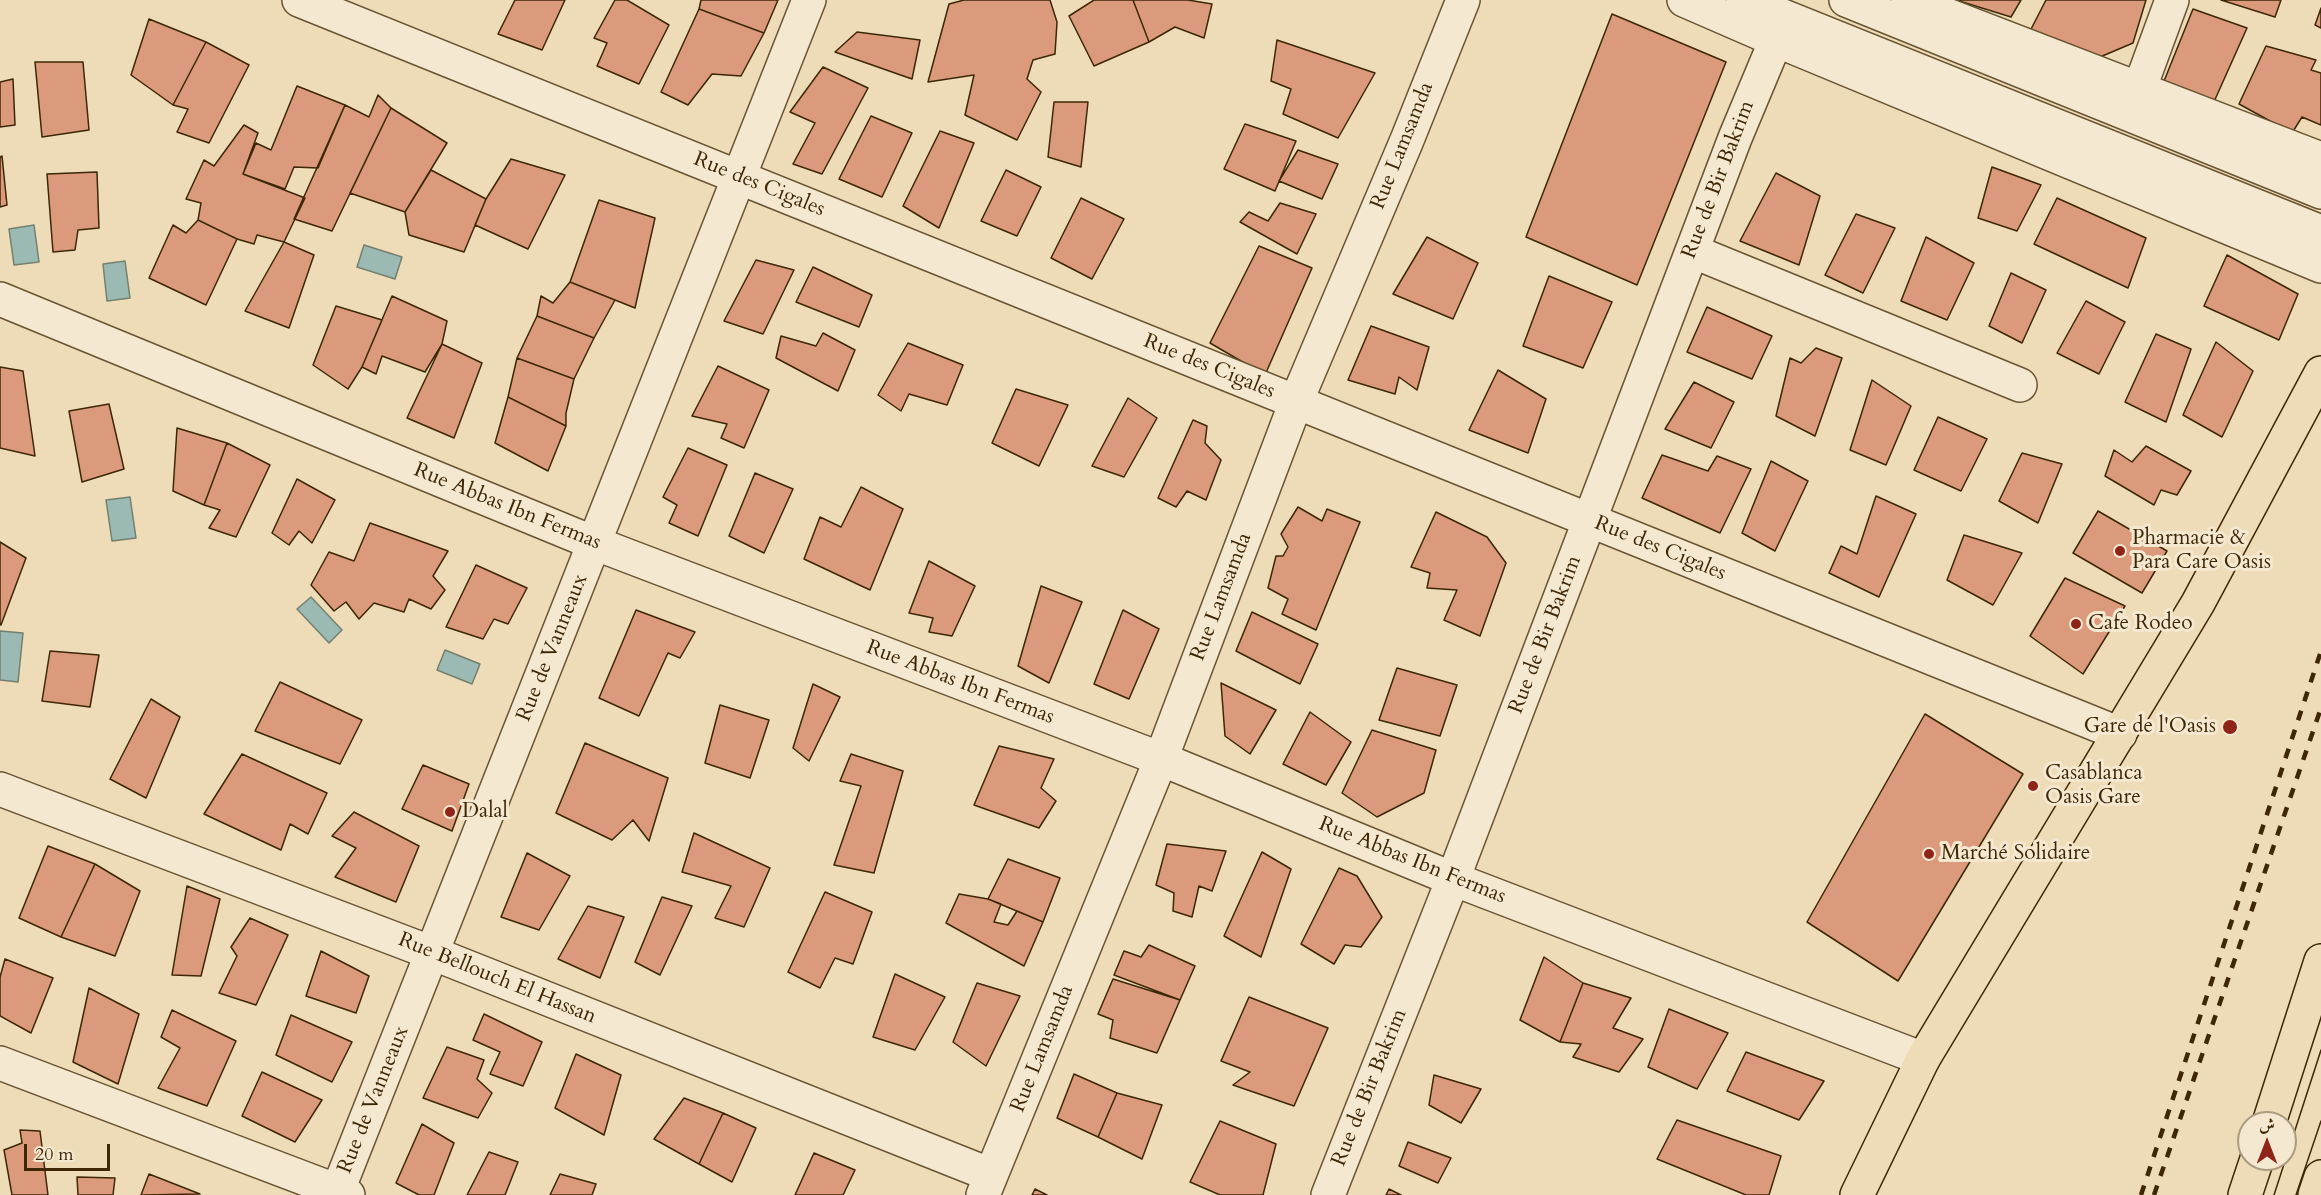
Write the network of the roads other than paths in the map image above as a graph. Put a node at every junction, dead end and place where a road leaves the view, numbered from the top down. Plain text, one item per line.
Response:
1 (299, 0) edge
2 (809, 0) edge
3 (1463, 0) edge
4 (1684, 0) edge
5 (1743, 0) edge
6 (1846, 0) edge
7 (1908, 0) edge
8 (2172, 0) edge
9 (1776, 40) junction
10 (2139, 90) junction
11 (2321, 159) edge
12 (739, 177) junction
13 (2321, 192) edge
14 (2321, 232) edge
15 (1692, 251) junction
16 (2321, 266) edge
17 (0, 299) edge
18 (2321, 373) edge
19 (2020, 385) dead end
20 (1296, 402) junction
21 (1589, 520) junction
22 (594, 543) junction
23 (2120, 734) junction
24 (1161, 759) junction
25 (0, 789) edge
26 (1453, 879) junction
27 (432, 953) junction
28 (2321, 961) edge
29 (1923, 1059) junction
30 (0, 1063) edge
31 (2273, 1111) edge
32 (2253, 1171) edge
33 (2321, 1177) edge
34 (987, 1185) edge
35 (341, 1194) edge
36 (1328, 1195) edge
37 (1857, 1195) edge
38 (2245, 1195) edge
39 (2315, 1195) edge

1 - 12 street, Rue des Cigales
2 - 12 street, Rue de Vanneaux
3 - 20 street, Rue Lamsamda
4 - 9 street
5 - 14 street
6 - 13 street
7 - 10 street
8 - 10 street
9 - 15 street, Rue de Bir Bakrim
9 - 16 street
10 - 11 street
12 - 20 street, Rue des Cigales
12 - 22 street, Rue de Vanneaux
15 - 19 street
15 - 21 street, Rue de Bir Bakrim
17 - 22 street, Rue Abbas Ibn Fermas
18 - 23 main road
20 - 21 street, Rue des Cigales
20 - 24 street, Rue Lamsamda
21 - 23 street, Rue des Cigales
21 - 26 street, Rue de Bir Bakrim
22 - 24 street, Rue Abbas Ibn Fermas
22 - 27 street, Rue de Vanneaux
23 - 29 main road
24 - 26 street, Rue Abbas Ibn Fermas
24 - 34 street, Rue Lamsamda
25 - 27 street, Rue Bellouch El Hassan
26 - 29 street, Rue Abbas Ibn Fermas
26 - 36 street, Rue de Bir Bakrim
27 - 34 street, Rue Bellouch El Hassan
27 - 35 street, Rue de Vanneaux
28 - 31 main road
29 - 37 main road
30 - 35 street
32 - 38 main road
33 - 39 main road

